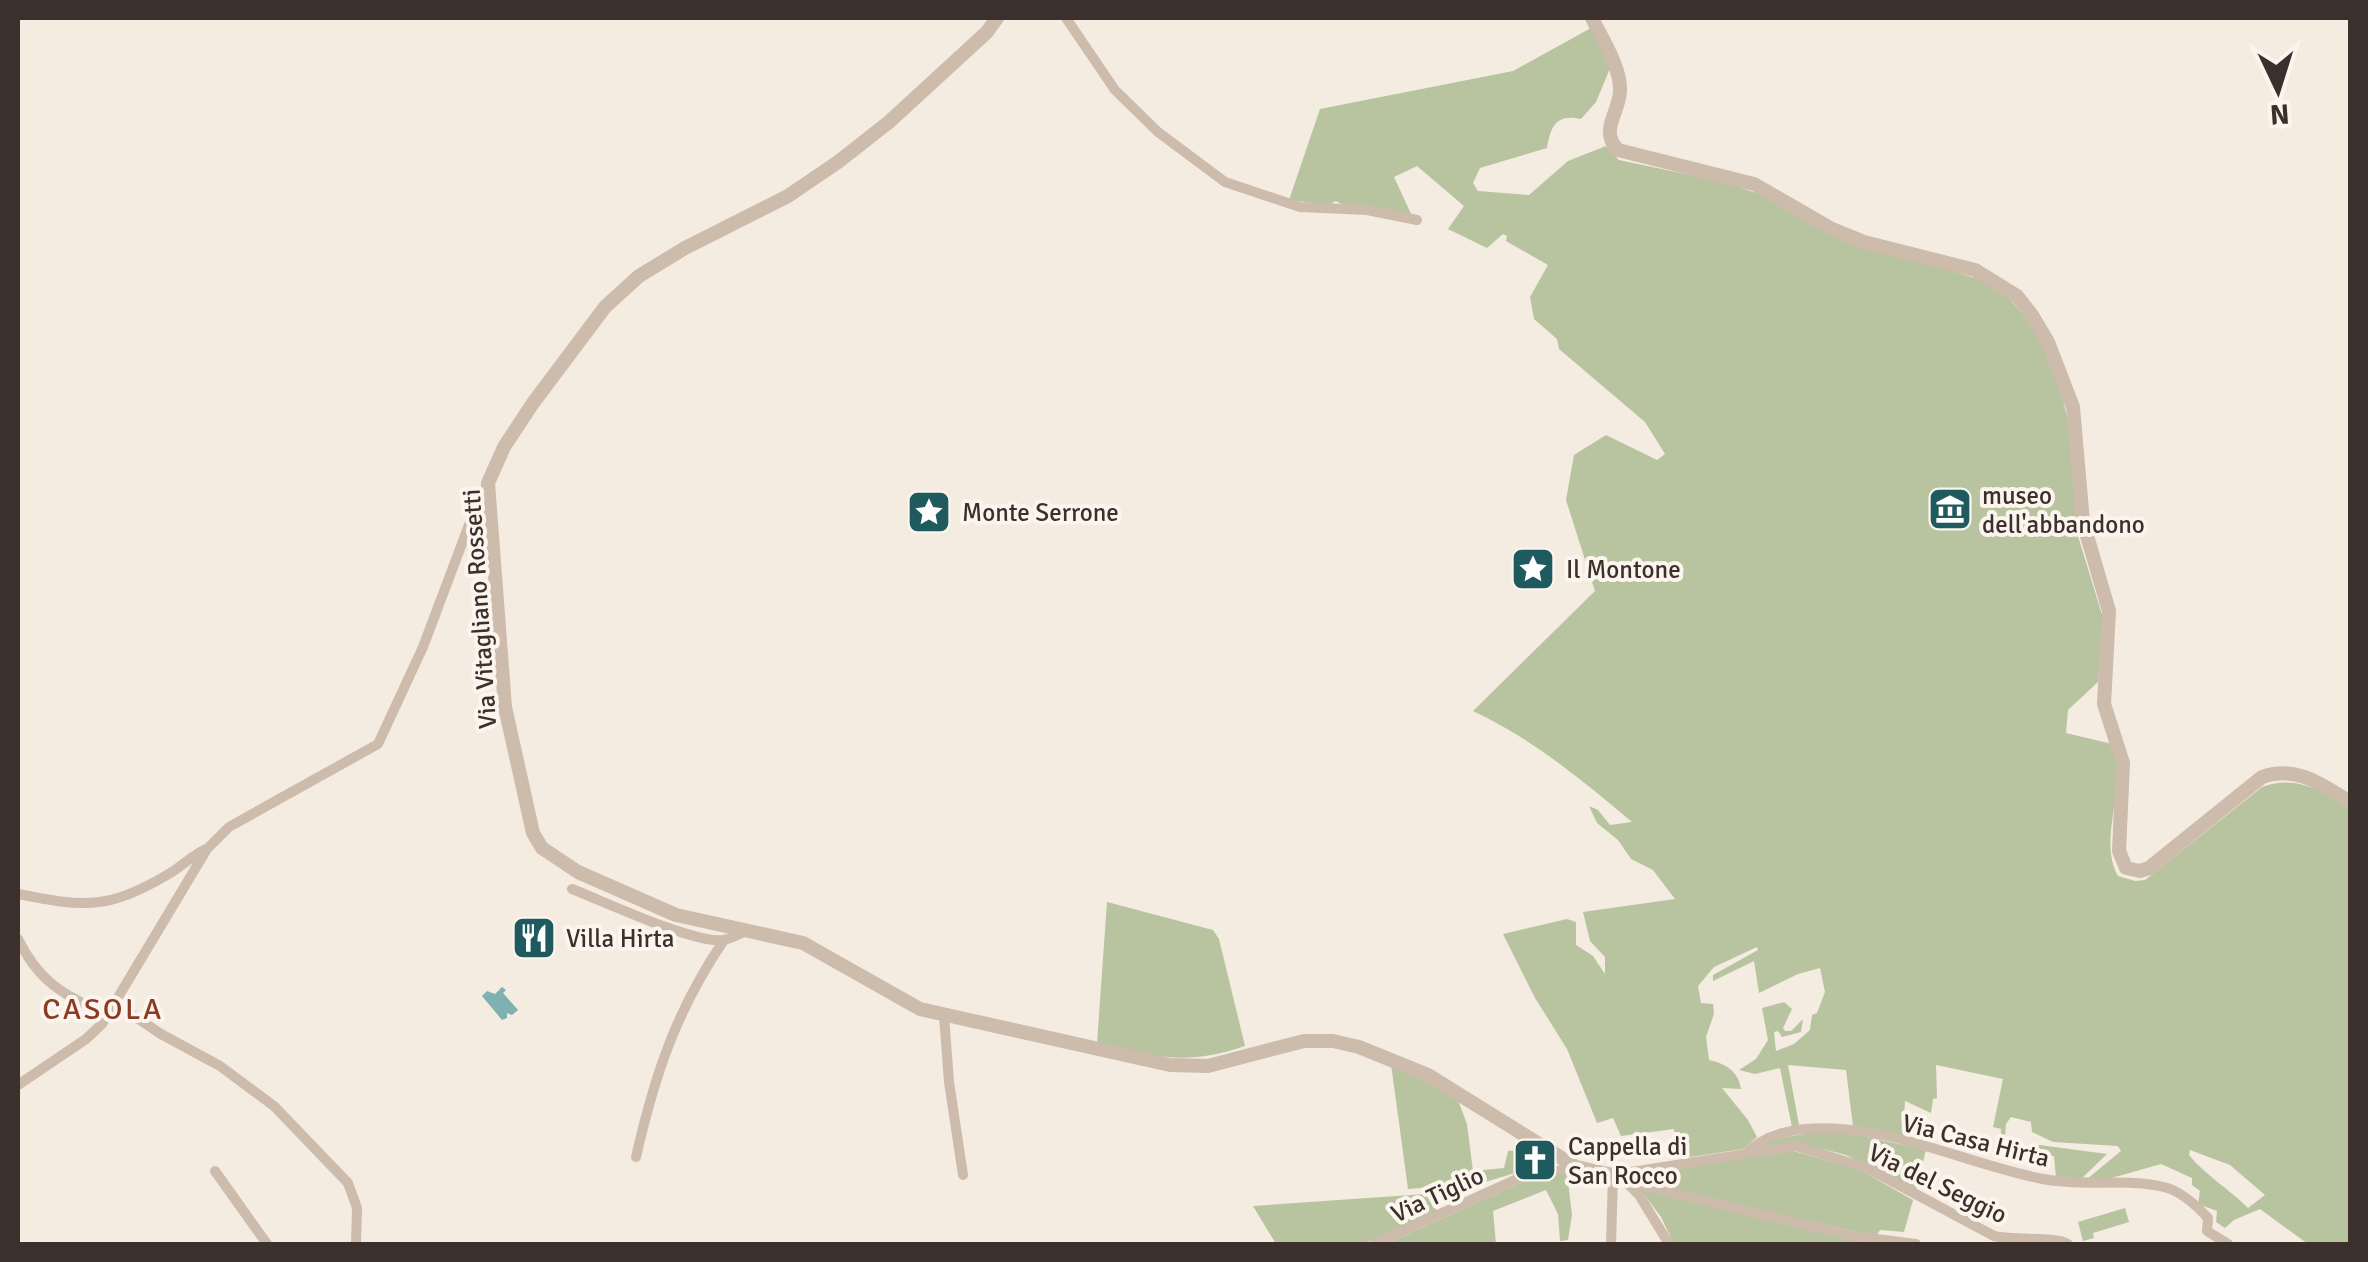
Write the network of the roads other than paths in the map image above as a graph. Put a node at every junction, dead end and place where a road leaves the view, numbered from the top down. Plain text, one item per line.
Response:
1 (997, 18) edge
2 (1066, 18) edge
3 (1592, 18) edge
4 (1417, 220) dead end
5 (488, 483) junction
6 (2350, 802) edge
7 (207, 849) junction
8 (572, 889) dead end
9 (18, 894) edge
10 (746, 931) junction
11 (18, 939) edge
12 (724, 940) junction
13 (116, 1004) junction
14 (108, 1016) junction
15 (944, 1016) junction
16 (18, 1085) edge
17 (1523, 1134) junction
18 (1744, 1155) junction
19 (636, 1157) dead end
20 (1576, 1168) junction
21 (215, 1172) dead end
22 (963, 1175) dead end
23 (1613, 1175) junction
24 (1517, 1179) junction
25 (2224, 1242) edge
26 (268, 1244) edge
27 (356, 1244) edge
28 (1374, 1244) edge
29 (1611, 1244) edge
30 (1669, 1244) edge
31 (1916, 1244) edge
32 (2068, 1244) edge

1 - 5 street, Via Vitagliano Rossetti
2 - 4 street
3 - 6 street
5 - 7 street
5 - 10 street, Via Vitagliano Rossetti
7 - 9 street
7 - 13 street
8 - 12 street
10 - 12 street
10 - 15 street, Via Vitagliano Rossetti
11 - 14 street
12 - 19 street
13 - 14 street
13 - 27 street
14 - 16 street
15 - 17 street, Via Vitagliano Rossetti
15 - 22 street
17 - 20 street, Via Vitagliano Rossetti
17 - 24 street, Via Tiglio
18 - 23 street, Via del Seggio
18 - 25 street, Via Casa Hirta
18 - 32 street, Via del Seggio
20 - 23 street
20 - 24 street, Via Tiglio
21 - 26 street
23 - 29 street
23 - 30 street
23 - 31 street
24 - 28 street, Via Tiglio

